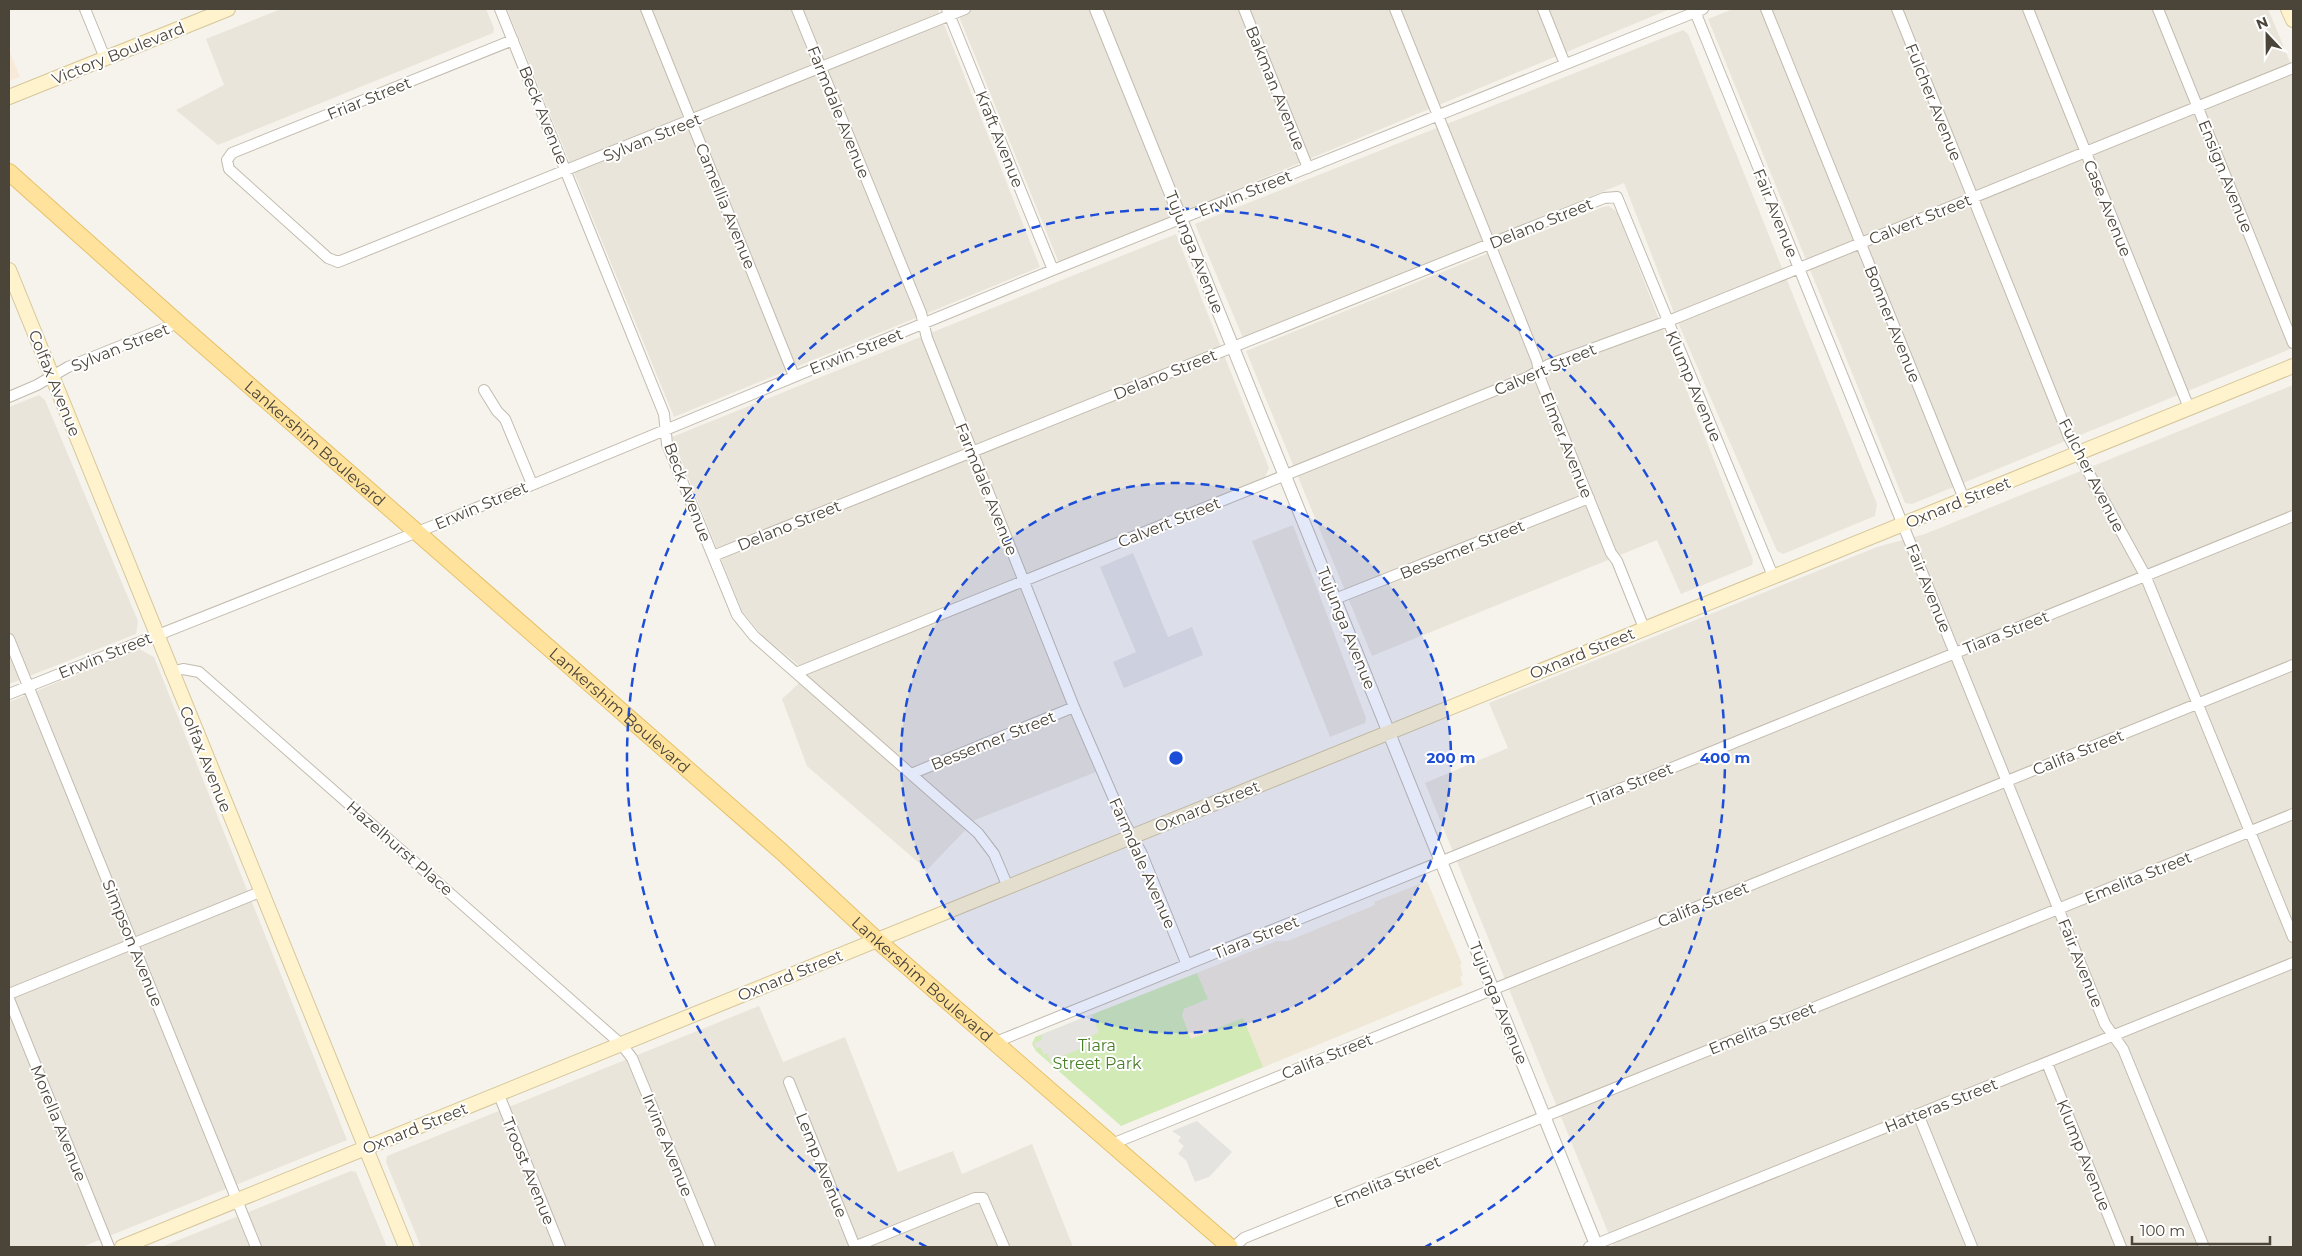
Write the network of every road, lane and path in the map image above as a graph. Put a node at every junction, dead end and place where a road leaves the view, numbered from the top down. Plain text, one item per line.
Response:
1 (85, 9) edge
2 (228, 9) edge
3 (500, 9) edge
4 (646, 9) edge
5 (798, 9) edge
6 (965, 9) edge
7 (1096, 9) edge
8 (1244, 9) edge
9 (1395, 9) edge
10 (1543, 9) edge
11 (1766, 9) edge
12 (1897, 9) edge
13 (2028, 9) edge
14 (2158, 9) edge
15 (2288, 9) edge
16 (1698, 10) edge
17 (948, 12) edge
18 (2293, 20) edge
19 (513, 40) junction
20 (105, 58) junction
21 (1565, 64) junction
22 (821, 68) junction
23 (2293, 68) edge
24 (9, 97) edge
25 (2197, 107) junction
26 (1438, 115) junction
27 (691, 121) junction
28 (2086, 152) junction
29 (1308, 168) junction
30 (566, 171) junction
31 (10, 175) edge
32 (1618, 197) joint
33 (1972, 198) junction
34 (1182, 219) junction
35 (1860, 243) junction
36 (1490, 244) junction
37 (338, 262) joint
38 (1798, 269) junction
39 (9, 270) edge
40 (1053, 270) junction
41 (1667, 321) junction
42 (178, 324) junction
43 (924, 324) junction
44 (2293, 343) edge
45 (1233, 347) junction
46 (2293, 366) edge
47 (1538, 371) junction
48 (52, 376) junction
49 (794, 376) junction
50 (484, 390) dead end
51 (9, 396) edge
52 (2189, 408) junction
53 (665, 428) junction
54 (973, 452) junction
55 (2078, 454) junction
56 (1285, 475) junction
57 (532, 484) junction
58 (1589, 498) junction
59 (1964, 500) junction
60 (2293, 516) edge
61 (1902, 524) junction
62 (417, 531) junction
63 (713, 556) junction
64 (2145, 575) junction
65 (1773, 576) junction
66 (1023, 580) junction
67 (1335, 599) junction
68 (1644, 628) junction
69 (156, 635) junction
70 (9, 639) edge
71 (1955, 652) junction
72 (2293, 665) edge
73 (170, 672) junction
74 (796, 673) junction
75 (28, 686) junction
76 (9, 694) edge
77 (2198, 703) junction
78 (1074, 707) junction
79 (1387, 731) junction
80 (912, 774) junction
81 (2008, 781) junction
82 (2293, 814) edge
83 (2250, 831) junction
84 (1131, 837) junction
85 (1441, 861) junction
86 (1008, 887) junction
87 (260, 892) junction
88 (2059, 908) junction
89 (2293, 938) edge
90 (877, 940) junction
91 (134, 943) junction
92 (2293, 963) edge
93 (1187, 965) junction
94 (1493, 989) junction
95 (9, 994) edge
96 (9, 999) edge
97 (2115, 1036) junction
98 (996, 1042) junction
99 (622, 1045) junction
100 (2047, 1063) junction
101 (789, 1082) dead end
102 (499, 1095) junction
103 (1918, 1114) junction
104 (1544, 1117) junction
105 (1112, 1144) junction
106 (366, 1148) junction
107 (237, 1200) junction
108 (1594, 1246) edge
109 (109, 1247) edge
110 (122, 1247) edge
111 (256, 1247) edge
112 (406, 1247) edge
113 (560, 1247) edge
114 (710, 1247) edge
115 (855, 1247) edge
116 (1004, 1247) edge
117 (1230, 1247) edge
118 (1234, 1247) edge
119 (1972, 1247) edge
120 (2121, 1247) edge
121 (2204, 1247) edge

1 - 20 street
2 - 20 main road, Victory Boulevard
3 - 19 street, Beck Avenue
4 - 27 street, Camellia Avenue
5 - 22 street, Farmdale Avenue
6 - 17 street, Sylvan Street
7 - 34 street, Tujunga Avenue
8 - 29 street, Bakman Avenue
9 - 26 street, Elmer Avenue
10 - 21 street
11 - 35 street, Bonner Avenue
12 - 33 street, Fulcher Avenue
13 - 28 street, Case Avenue
14 - 25 street, Ensign Avenue
15 - 18 main road
16 - 21 street, Erwin Street
16 - 38 street, Fair Avenue
17 - 22 street, Sylvan Street
17 - 40 street, Kraft Avenue
19 - 30 street, Beck Avenue
19 - 37 street, Friar Street
20 - 24 main road, Victory Boulevard
21 - 26 street, Erwin Street
22 - 27 street, Sylvan Street
22 - 43 street, Farmdale Avenue
23 - 25 street, Calvert Street
25 - 28 street, Calvert Street
25 - 44 street, Ensign Avenue
26 - 29 street, Erwin Street
26 - 36 street, Elmer Avenue
27 - 30 street, Sylvan Street
27 - 49 street, Camellia Avenue
28 - 33 street, Calvert Street
28 - 52 street, Case Avenue
29 - 34 street, Erwin Street
30 - 37 street, Sylvan Street
30 - 53 street, Beck Avenue
31 - 42 main road, Lankershim Boulevard
32 - 36 street, Delano Street
32 - 41 street, Klump Avenue
33 - 35 street, Calvert Street
33 - 55 street, Fulcher Avenue
34 - 40 street, Erwin Street
34 - 45 street, Tujunga Avenue
35 - 38 street, Calvert Street
35 - 59 street, Bonner Avenue
36 - 45 street, Delano Street
36 - 47 street, Elmer Avenue
38 - 41 street, Calvert Street
38 - 61 street, Fair Avenue
39 - 48 main road, Colfax Avenue
40 - 43 street, Erwin Street
41 - 47 street, Calvert Street
41 - 65 street, Klump Avenue
42 - 48 street, Sylvan Street
42 - 62 main road, Lankershim Boulevard
43 - 49 street, Erwin Street
43 - 54 street, Farmdale Avenue
45 - 54 street, Delano Street
45 - 56 street, Tujunga Avenue
46 - 52 main road, Oxnard Street
47 - 56 street, Calvert Street
47 - 58 street, Elmer Avenue
48 - 51 street, Sylvan Street
48 - 69 main road, Colfax Avenue
49 - 53 street, Erwin Street
50 - 57 street
52 - 55 main road, Oxnard Street
53 - 57 street, Erwin Street
53 - 63 street, Beck Avenue
54 - 63 street, Delano Street
54 - 66 street, Farmdale Avenue
55 - 59 main road, Oxnard Street
55 - 64 street, Fulcher Avenue
56 - 66 street, Calvert Street
56 - 67 street, Tujunga Avenue
57 - 62 street, Erwin Street
58 - 67 street, Bessemer Street
58 - 68 street, Elmer Avenue
59 - 61 main road, Oxnard Street
60 - 64 street, Tiara Street
61 - 65 main road, Oxnard Street
61 - 71 street, Fair Avenue
62 - 69 street, Erwin Street
62 - 90 main road, Lankershim Boulevard
63 - 74 street, Beck Avenue
64 - 71 street, Tiara Street
64 - 77 street, Fulcher Avenue
65 - 68 main road, Oxnard Street
66 - 74 street, Calvert Street
66 - 78 street, Farmdale Avenue
67 - 79 street, Tujunga Avenue
68 - 79 main road, Oxnard Street
69 - 73 main road, Colfax Avenue
69 - 75 street, Erwin Street
70 - 75 street, Simpson Avenue
71 - 81 street, Fair Avenue
71 - 85 street, Tiara Street
72 - 77 street, Califa Street
73 - 87 main road, Colfax Avenue
73 - 99 street, Hazelhurst Place
74 - 80 street, Beck Avenue
75 - 76 street, Erwin Street
75 - 91 street, Simpson Avenue
77 - 81 street, Califa Street
77 - 83 street, Fulcher Avenue
78 - 80 street, Bessemer Street
78 - 84 street, Farmdale Avenue
79 - 84 main road, Oxnard Street
79 - 85 street, Tujunga Avenue
80 - 86 street, Beck Avenue
81 - 88 street, Fair Avenue
81 - 94 street, Califa Street
82 - 83 street, Emelita Street
83 - 88 street, Emelita Street
83 - 89 street, Fulcher Avenue
84 - 86 main road, Oxnard Street
84 - 93 street, Farmdale Avenue
85 - 93 street, Tiara Street
85 - 94 street, Tujunga Avenue
86 - 90 main road, Oxnard Street
87 - 91 street
87 - 106 main road, Colfax Avenue
88 - 97 street, Fair Avenue
88 - 104 street, Emelita Street
90 - 98 main road, Lankershim Boulevard
90 - 99 main road, Oxnard Street
91 - 95 street
91 - 107 street, Simpson Avenue
92 - 97 street, Hatteras Street
93 - 98 street, Tiara Street
94 - 104 street, Tujunga Avenue
94 - 105 street, Califa Street
96 - 109 street, Morella Avenue
97 - 100 street, Hatteras Street
97 - 121 street, Fair Avenue
98 - 105 main road, Lankershim Boulevard
99 - 102 main road, Oxnard Street
99 - 114 street, Irvine Avenue
100 - 103 street, Hatteras Street
100 - 120 street, Klump Avenue
101 - 115 street, Lemp Avenue
102 - 106 main road, Oxnard Street
102 - 113 street, Troost Avenue
103 - 108 street, Hatteras Street
103 - 119 street
104 - 108 street, Tujunga Avenue
104 - 118 street, Emelita Street
105 - 117 main road, Lankershim Boulevard
106 - 107 main road, Oxnard Street
106 - 112 main road, Colfax Avenue
107 - 110 main road, Oxnard Street
107 - 111 street, Simpson Avenue
115 - 116 street

